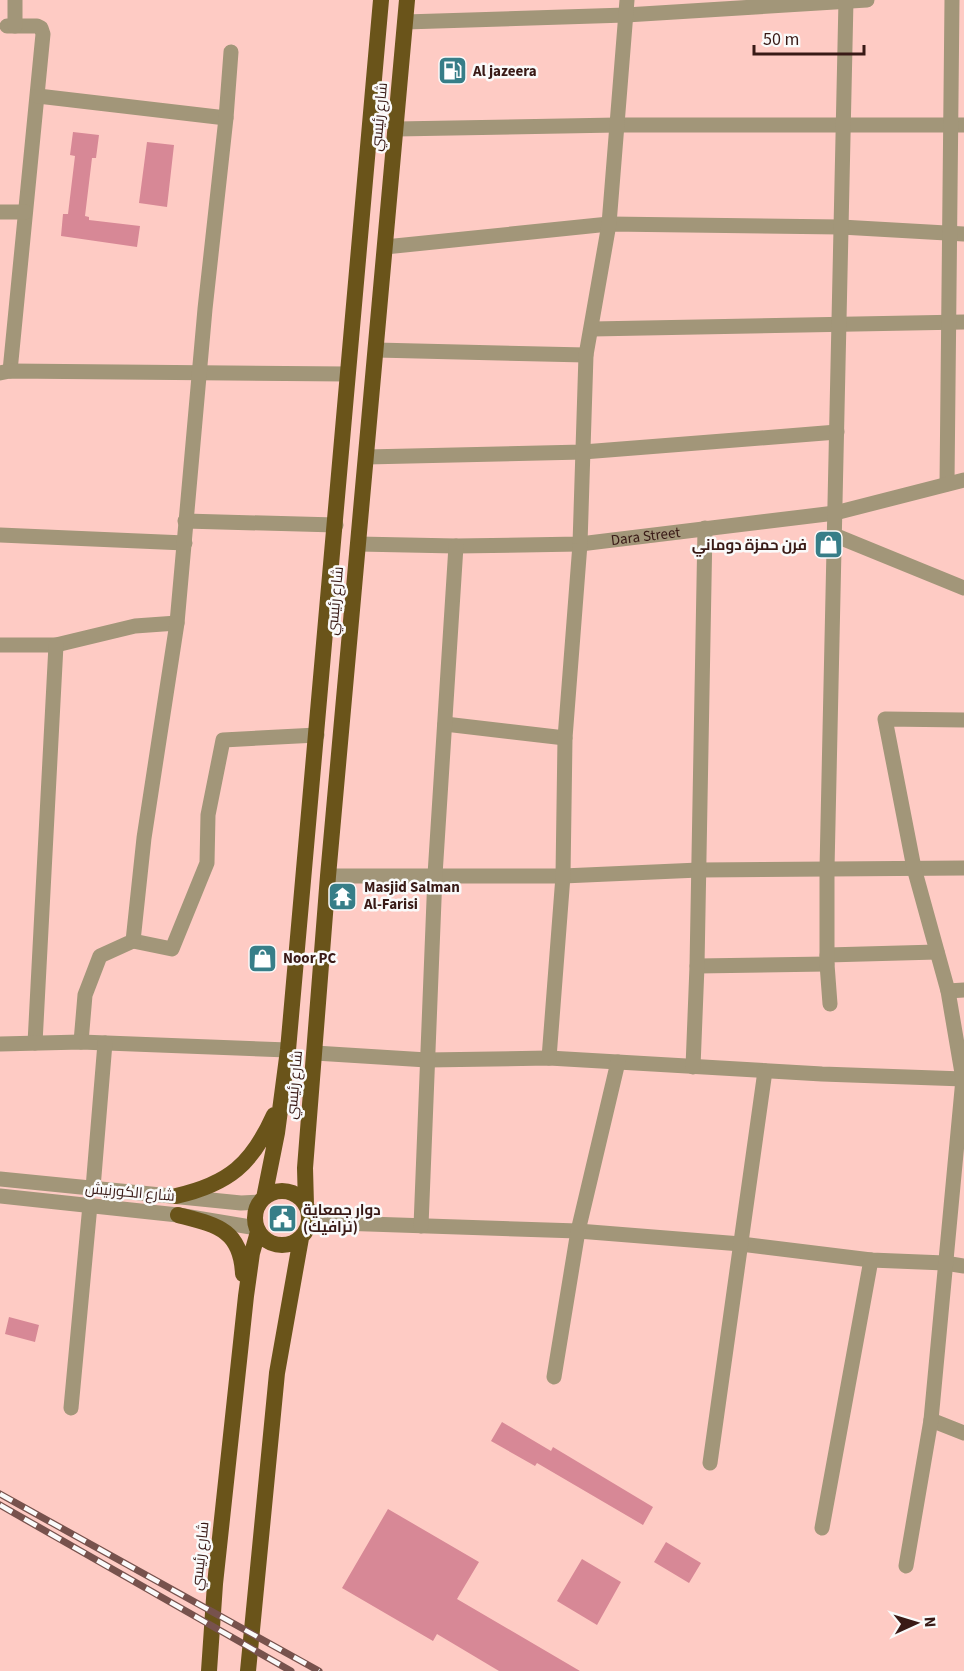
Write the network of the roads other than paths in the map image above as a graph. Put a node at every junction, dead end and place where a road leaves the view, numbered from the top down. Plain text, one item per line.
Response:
1 (15, 0) edge
2 (381, 0) edge
3 (408, 0) edge
4 (867, 0) edge
5 (952, 0) edge
6 (846, 1) edge
7 (626, 8) edge
8 (405, 22) junction
9 (231, 52) dead end
10 (38, 96) junction
11 (226, 118) junction
12 (617, 125) junction
13 (844, 125) junction
14 (957, 125) edge
15 (396, 129) junction
16 (0, 212) edge
17 (25, 212) junction
18 (609, 224) junction
19 (841, 227) junction
20 (957, 234) edge
21 (385, 247) junction
22 (7, 318) edge
23 (957, 322) edge
24 (839, 325) junction
25 (592, 329) junction
26 (376, 351) junction
27 (586, 355) junction
28 (375, 370) junction
29 (5, 372) edge
30 (200, 372) junction
31 (347, 372) junction
32 (837, 432) junction
33 (583, 452) junction
34 (366, 457) junction
35 (964, 480) edge
36 (947, 484) junction
37 (835, 513) junction
38 (185, 521) junction
39 (336, 525) junction
40 (705, 528) junction
41 (0, 535) edge
42 (834, 535) junction
43 (185, 543) junction
44 (358, 544) junction
45 (580, 544) junction
46 (456, 546) junction
47 (964, 588) edge
48 (177, 622) junction
49 (0, 645) edge
50 (56, 645) junction
51 (964, 720) edge
52 (445, 724) junction
53 (317, 735) junction
54 (565, 738) junction
55 (914, 868) junction
56 (964, 868) edge
57 (826, 869) junction
58 (699, 870) junction
59 (435, 875) junction
60 (328, 876) junction
61 (563, 876) junction
62 (133, 941) junction
63 (937, 952) junction
64 (827, 960) junction
65 (697, 966) junction
66 (964, 990) edge
67 (948, 991) junction
68 (830, 1004) dead end
69 (81, 1042) junction
70 (35, 1043) junction
71 (105, 1043) junction
72 (0, 1044) edge
73 (288, 1050) junction
74 (315, 1053) junction
75 (549, 1058) junction
76 (427, 1060) junction
77 (618, 1062) junction
78 (693, 1067) junction
79 (765, 1071) junction
80 (964, 1079) edge
81 (284, 1083) junction
82 (0, 1179) edge
83 (93, 1188) junction
84 (0, 1196) edge
85 (176, 1196) junction
86 (262, 1200) junction
87 (90, 1205) junction
88 (306, 1205) junction
89 (178, 1215) junction
90 (309, 1222) junction
91 (421, 1226) junction
92 (258, 1230) junction
93 (578, 1231) junction
94 (301, 1238) junction
95 (741, 1244) junction
96 (871, 1260) junction
97 (945, 1263) junction
98 (964, 1266) edge
99 (244, 1319) junction
100 (554, 1377) dead end
101 (72, 1408) dead end
102 (932, 1420) junction
103 (964, 1433) edge
104 (711, 1462) dead end
105 (822, 1528) dead end
106 (906, 1566) dead end
107 (209, 1671) edge
108 (248, 1671) edge

1 - 10 street
2 - 31 highway, شارع رئيسي
3 - 8 highway, شارع رئيسي
4 - 6 street
5 - 14 street
6 - 7 street
6 - 13 street
7 - 8 street
7 - 12 street
8 - 15 highway, شارع رئيسي
9 - 11 street
10 - 11 street
10 - 17 street
11 - 30 street
12 - 13 street
12 - 15 street
12 - 18 street
13 - 14 street
13 - 19 street
14 - 20 street
15 - 21 highway, شارع رئيسي
16 - 17 street
17 - 22 street
18 - 19 street
18 - 21 street
18 - 25 street
19 - 20 street
19 - 24 street
20 - 23 street
21 - 26 highway, شارع رئيسي
22 - 29 street
23 - 24 street
23 - 36 street
24 - 25 street
24 - 32 street
25 - 27 street
26 - 27 street
26 - 28 highway, شارع رئيسي
27 - 33 street
28 - 31 highway
28 - 34 highway, شارع رئيسي
29 - 30 street
30 - 31 street
30 - 38 street
31 - 39 highway, شارع رئيسي
32 - 33 street
32 - 37 street
33 - 34 street
33 - 45 street
34 - 44 highway, شارع رئيسي
35 - 36 street, Dara Street
36 - 37 street, Dara Street
37 - 40 street, Dara Street
37 - 42 street
38 - 39 street
38 - 43 street
39 - 53 highway, شارع رئيسي
40 - 45 street, Dara Street
40 - 58 street
41 - 43 street
42 - 47 street
42 - 57 street
43 - 48 street
44 - 46 street, Dara Street
44 - 60 highway, شارع رئيسي
45 - 46 street, Dara Street
45 - 54 street
46 - 52 street
48 - 50 street
48 - 62 street
49 - 50 street
50 - 70 street
51 - 55 street
52 - 54 street
52 - 59 street
53 - 62 street
53 - 73 highway, شارع رئيسي
54 - 61 street
55 - 56 street
55 - 57 street
55 - 63 street
57 - 58 street
57 - 64 street
58 - 61 street
58 - 65 street
59 - 60 street
59 - 61 street
59 - 76 street
60 - 74 highway, شارع رئيسي
61 - 75 street
62 - 69 street
63 - 64 street
63 - 67 street
64 - 65 street
64 - 68 street
65 - 78 street
66 - 67 street
67 - 80 street
69 - 70 street
69 - 71 street
70 - 72 street
71 - 73 street
71 - 83 street
73 - 81 highway, شارع رئيسي
74 - 76 street
74 - 88 highway, شارع رئيسي
75 - 76 street
75 - 77 street
76 - 91 street
77 - 78 street
77 - 93 street
78 - 79 street
79 - 80 street
79 - 95 street
80 - 97 street
81 - 85 highway
81 - 86 highway, شارع رئيسي
82 - 83 street, شارع الكورنيش
83 - 85 street, شارع الكورنيش
84 - 87 street, شارع الكورنيش
85 - 86 street, شارع الكورنيش
86 - 88 highway
86 - 92 highway
87 - 89 street, شارع الكورنيش
87 - 101 street
88 - 90 highway
89 - 92 street, شارع الكورنيش
89 - 99 highway
90 - 91 street
90 - 94 highway
91 - 93 street
92 - 94 highway
92 - 99 highway, شارع رئيسي
93 - 95 street
93 - 100 street
94 - 108 highway
95 - 96 street
95 - 104 street
96 - 97 street
96 - 105 street
97 - 98 street
97 - 102 street
99 - 107 highway, شارع رئيسي
102 - 103 street
102 - 106 street

